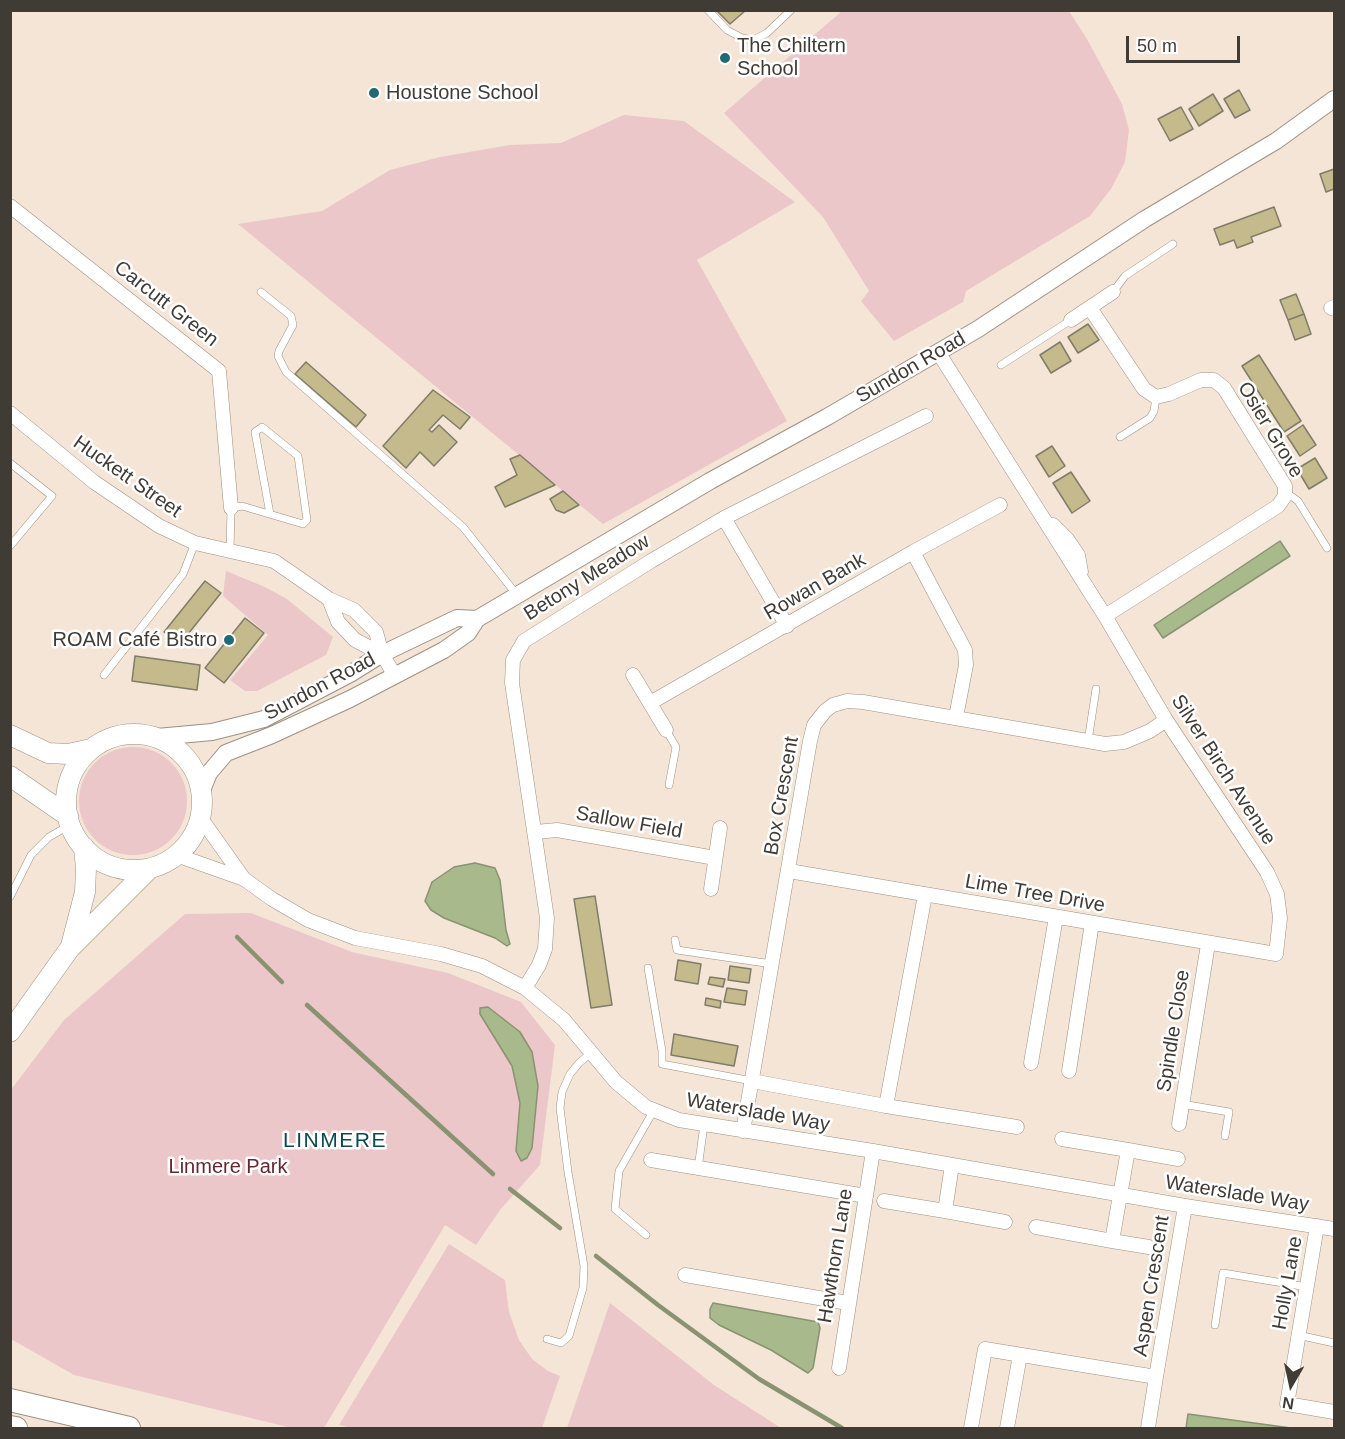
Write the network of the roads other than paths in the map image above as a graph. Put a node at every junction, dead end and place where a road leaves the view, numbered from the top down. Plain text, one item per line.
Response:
1 (708, 10) edge
2 (791, 10) edge
3 (1335, 99) edge
4 (10, 206) edge
5 (1173, 244) dead end
6 (261, 292) dead end
7 (1113, 292) joint
8 (1090, 308) junction
9 (1071, 320) joint
10 (938, 352) junction
11 (1001, 365) dead end
12 (1156, 397) junction
13 (10, 413) edge
14 (926, 416) dead end
15 (1120, 437) dead end
16 (10, 463) edge
17 (1285, 496) junction
18 (1000, 505) dead end
19 (231, 508) junction
20 (270, 514) junction
21 (724, 518) junction
22 (195, 543) junction
23 (10, 546) edge
24 (1327, 548) dead end
25 (230, 551) junction
26 (913, 552) junction
27 (518, 595) junction
28 (329, 599) junction
29 (1105, 616) junction
30 (477, 619) junction
31 (787, 626) junction
32 (382, 654) junction
33 (104, 675) dead end
34 (633, 675) dead end
35 (395, 676) junction
36 (1096, 689) dead end
37 (650, 703) junction
38 (956, 717) junction
39 (1166, 720) junction
40 (666, 730) joint
41 (10, 735) edge
42 (157, 737) junction
43 (1088, 741) junction
44 (91, 748) junction
45 (10, 776) edge
46 (669, 785) dead end
47 (203, 788) junction
48 (200, 817) junction
49 (69, 820) junction
50 (720, 828) dead end
51 (536, 832) junction
52 (84, 847) junction
53 (176, 855) junction
54 (716, 858) junction
55 (147, 871) junction
56 (789, 871) junction
57 (244, 879) junction
58 (711, 889) dead end
59 (925, 895) junction
60 (10, 897) edge
61 (1056, 917) junction
62 (1092, 923) junction
63 (675, 940) dead end
64 (1208, 944) junction
65 (70, 948) junction
66 (1276, 954) joint
67 (772, 964) junction
68 (648, 968) dead end
69 (525, 988) junction
70 (10, 1032) edge
71 (591, 1053) junction
72 (1031, 1063) dead end
73 (1069, 1071) dead end
74 (752, 1081) junction
75 (1182, 1104) junction
76 (886, 1106) junction
77 (654, 1110) junction
78 (1179, 1124) dead end
79 (704, 1125) junction
80 (1017, 1127) dead end
81 (743, 1131) junction
82 (1225, 1136) dead end
83 (1062, 1139) dead end
84 (1128, 1150) junction
85 (873, 1151) junction
86 (1178, 1159) dead end
87 (651, 1160) dead end
88 (952, 1165) junction
89 (698, 1168) junction
90 (1120, 1194) junction
91 (866, 1196) junction
92 (884, 1201) dead end
93 (1185, 1206) junction
94 (945, 1211) junction
95 (1005, 1222) dead end
96 (1317, 1226) junction
97 (1036, 1227) dead end
98 (1335, 1229) edge
99 (645, 1235) dead end
100 (1112, 1241) junction
101 (1149, 1246) dead end
102 (685, 1275) dead end
103 (1307, 1287) junction
104 (848, 1303) junction
105 (1215, 1325) dead end
106 (1298, 1335) junction
107 (547, 1339) dead end
108 (1335, 1342) edge
109 (1020, 1355) junction
110 (839, 1368) dead end
111 (1156, 1377) junction
112 (10, 1400) edge
113 (1335, 1412) edge
114 (10, 1427) edge
115 (16, 1428) edge
116 (129, 1428) edge
117 (971, 1428) edge
118 (1007, 1428) edge
119 (1148, 1428) edge

1 - 2 lane
3 - 10 street, Sundon Road
4 - 19 street, Carcutt Green
5 - 7 lane
6 - 27 lane
7 - 8 street
8 - 9 street
8 - 12 street
9 - 11 lane
10 - 27 street, Sundon Road
10 - 29 street, Silver Birch Avenue
12 - 15 lane
12 - 17 street, Osier Grove
13 - 22 street, Huckett Street
14 - 21 street, Betony Meadow
16 - 23 lane
17 - 24 lane
17 - 29 street, Osier Grove
18 - 26 street, Rowan Bank
19 - 20 lane
19 - 25 lane
20 - 20 lane
21 - 31 street
21 - 51 street, Betony Meadow
22 - 25 street, Huckett Street
22 - 33 lane
25 - 28 street, Huckett Street
26 - 31 street, Rowan Bank
26 - 38 street
27 - 30 street, Sundon Road
28 - 32 street
28 - 32 street, Huckett Street
29 - 39 street, Silver Birch Avenue
30 - 32 street, Sundon Road
30 - 35 street, Sundon Road
31 - 37 street, Rowan Bank
32 - 35 street, Huckett Street
32 - 42 street, Sundon Road
34 - 37 street
35 - 47 street, Sundon Road
36 - 43 lane
37 - 40 street
38 - 43 street, Box Crescent
38 - 56 street, Box Crescent
39 - 43 street, Box Crescent
39 - 66 street, Silver Birch Avenue
40 - 46 lane
41 - 44 main road
42 - 44 main road
42 - 47 main road
44 - 49 main road
45 - 49 main road
47 - 48 main road
48 - 53 main road
48 - 57 street, Waterslade Way
49 - 52 main road
49 - 60 lane
50 - 54 street
51 - 54 street, Sallow Field
51 - 69 street, Betony Meadow
52 - 55 main road
52 - 65 main road
53 - 55 main road
53 - 57 street, Waterslade Way
54 - 58 street
55 - 65 main road
56 - 59 street, Lime Tree Drive
56 - 67 street, Box Crescent
57 - 69 street, Waterslade Way
59 - 61 street, Lime Tree Drive
59 - 76 street
61 - 62 street, Lime Tree Drive
61 - 72 street
62 - 64 street, Lime Tree Drive
62 - 73 street
63 - 67 lane
64 - 66 street, Lime Tree Drive
64 - 75 street, Spindle Close
65 - 70 main road
67 - 74 street, Box Crescent
68 - 74 lane
69 - 71 street, Waterslade Way
71 - 77 street, Waterslade Way
71 - 107 lane
74 - 76 street
74 - 81 street, Box Crescent
75 - 78 street, Spindle Close
75 - 82 lane
76 - 80 street
77 - 79 street, Waterslade Way
77 - 99 lane
79 - 81 street, Waterslade Way
79 - 89 lane
81 - 85 street, Waterslade Way
83 - 84 street
84 - 86 street
84 - 90 street
85 - 88 street, Waterslade Way
85 - 91 street, Hawthorn Lane
87 - 89 street
88 - 90 street, Waterslade Way
88 - 94 street
89 - 91 street
90 - 93 street, Waterslade Way
90 - 100 street
91 - 104 street, Hawthorn Lane
92 - 94 street
93 - 96 street, Waterslade Way
93 - 111 street, Aspen Crescent
94 - 95 street
96 - 98 street, Waterslade Way
96 - 103 street, Holly Lane
97 - 100 street
100 - 101 street
102 - 104 street
103 - 105 lane
103 - 106 street, Holly Lane
104 - 110 street, Hawthorn Lane
106 - 108 lane
106 - 113 street, Holly Lane
109 - 111 street, Aspen Crescent
109 - 117 street, Aspen Crescent
109 - 118 street
111 - 119 street
112 - 116 highway
114 - 115 highway

